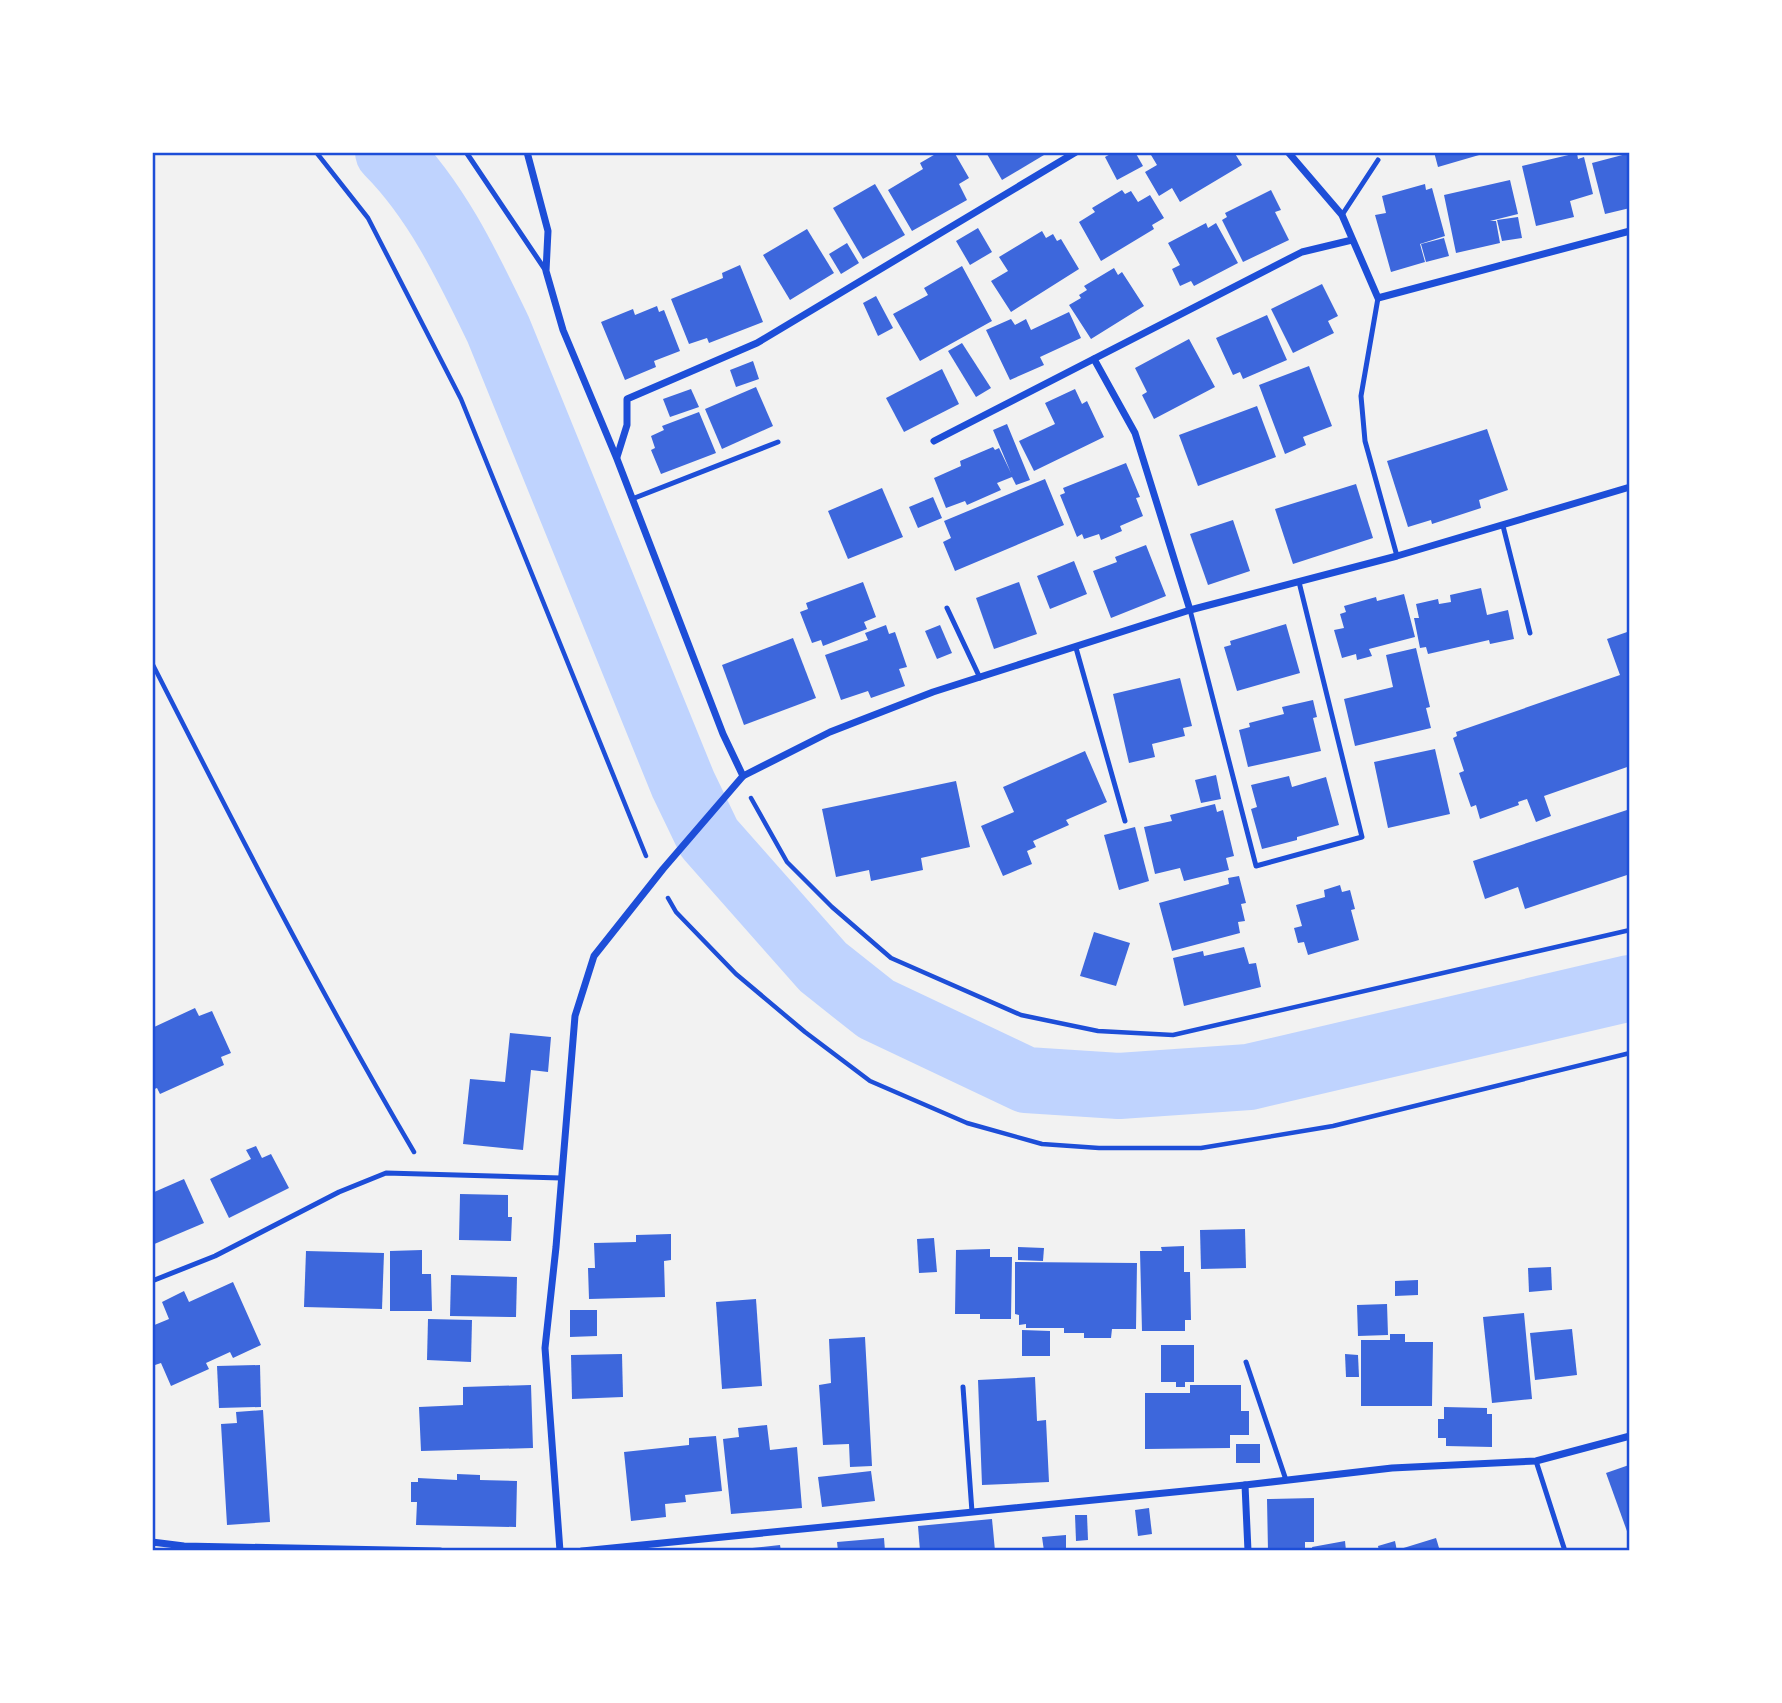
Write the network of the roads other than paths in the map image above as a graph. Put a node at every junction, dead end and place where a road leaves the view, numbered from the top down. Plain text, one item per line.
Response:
1 (466, 152) edge
2 (527, 152) edge
3 (1076, 152) edge
4 (1288, 152) edge
5 (1378, 160) dead end
6 (1342, 215) junction
7 (1630, 231) edge
8 (1352, 240) junction
9 (546, 271) junction
10 (1378, 298) junction
11 (1094, 359) junction
12 (934, 441) dead end
13 (778, 442) dead end
14 (617, 458) junction
15 (1630, 486) edge
16 (632, 499) junction
17 (1503, 526) junction
18 (1397, 556) junction
19 (1299, 582) junction
20 (947, 608) dead end
21 (1190, 610) junction
22 (1530, 633) dead end
23 (1076, 648) junction
24 (980, 678) junction
25 (743, 776) junction
26 (1125, 821) dead end
27 (561, 1178) junction
28 (152, 1280) edge
29 (1246, 1362) dead end
30 (963, 1387) dead end
31 (1630, 1436) edge
32 (1536, 1461) junction
33 (1286, 1480) junction
34 (1245, 1485) junction
35 (972, 1512) junction
36 (152, 1542) edge
37 (184, 1548) edge
38 (440, 1551) edge
39 (560, 1551) edge
40 (582, 1551) edge
41 (1248, 1551) edge
42 (1565, 1551) edge

1 - 9 lane
2 - 9 street
3 - 14 street
4 - 6 street
5 - 6 lane
6 - 8 street
7 - 10 street
8 - 10 street
8 - 11 street
9 - 14 street
10 - 18 lane
11 - 12 street
11 - 21 street
13 - 16 lane
14 - 16 street
15 - 17 street
16 - 25 street
17 - 18 street
17 - 22 lane
18 - 19 street
19 - 21 street
19 - 21 lane
20 - 24 lane
21 - 23 street
23 - 24 street
23 - 26 lane
24 - 25 street
25 - 27 street
27 - 28 lane
27 - 39 street
29 - 33 lane
30 - 35 lane
31 - 32 street
32 - 33 street
32 - 42 lane
33 - 34 street
34 - 35 street
34 - 41 street
35 - 40 street
36 - 37 street
37 - 38 street

